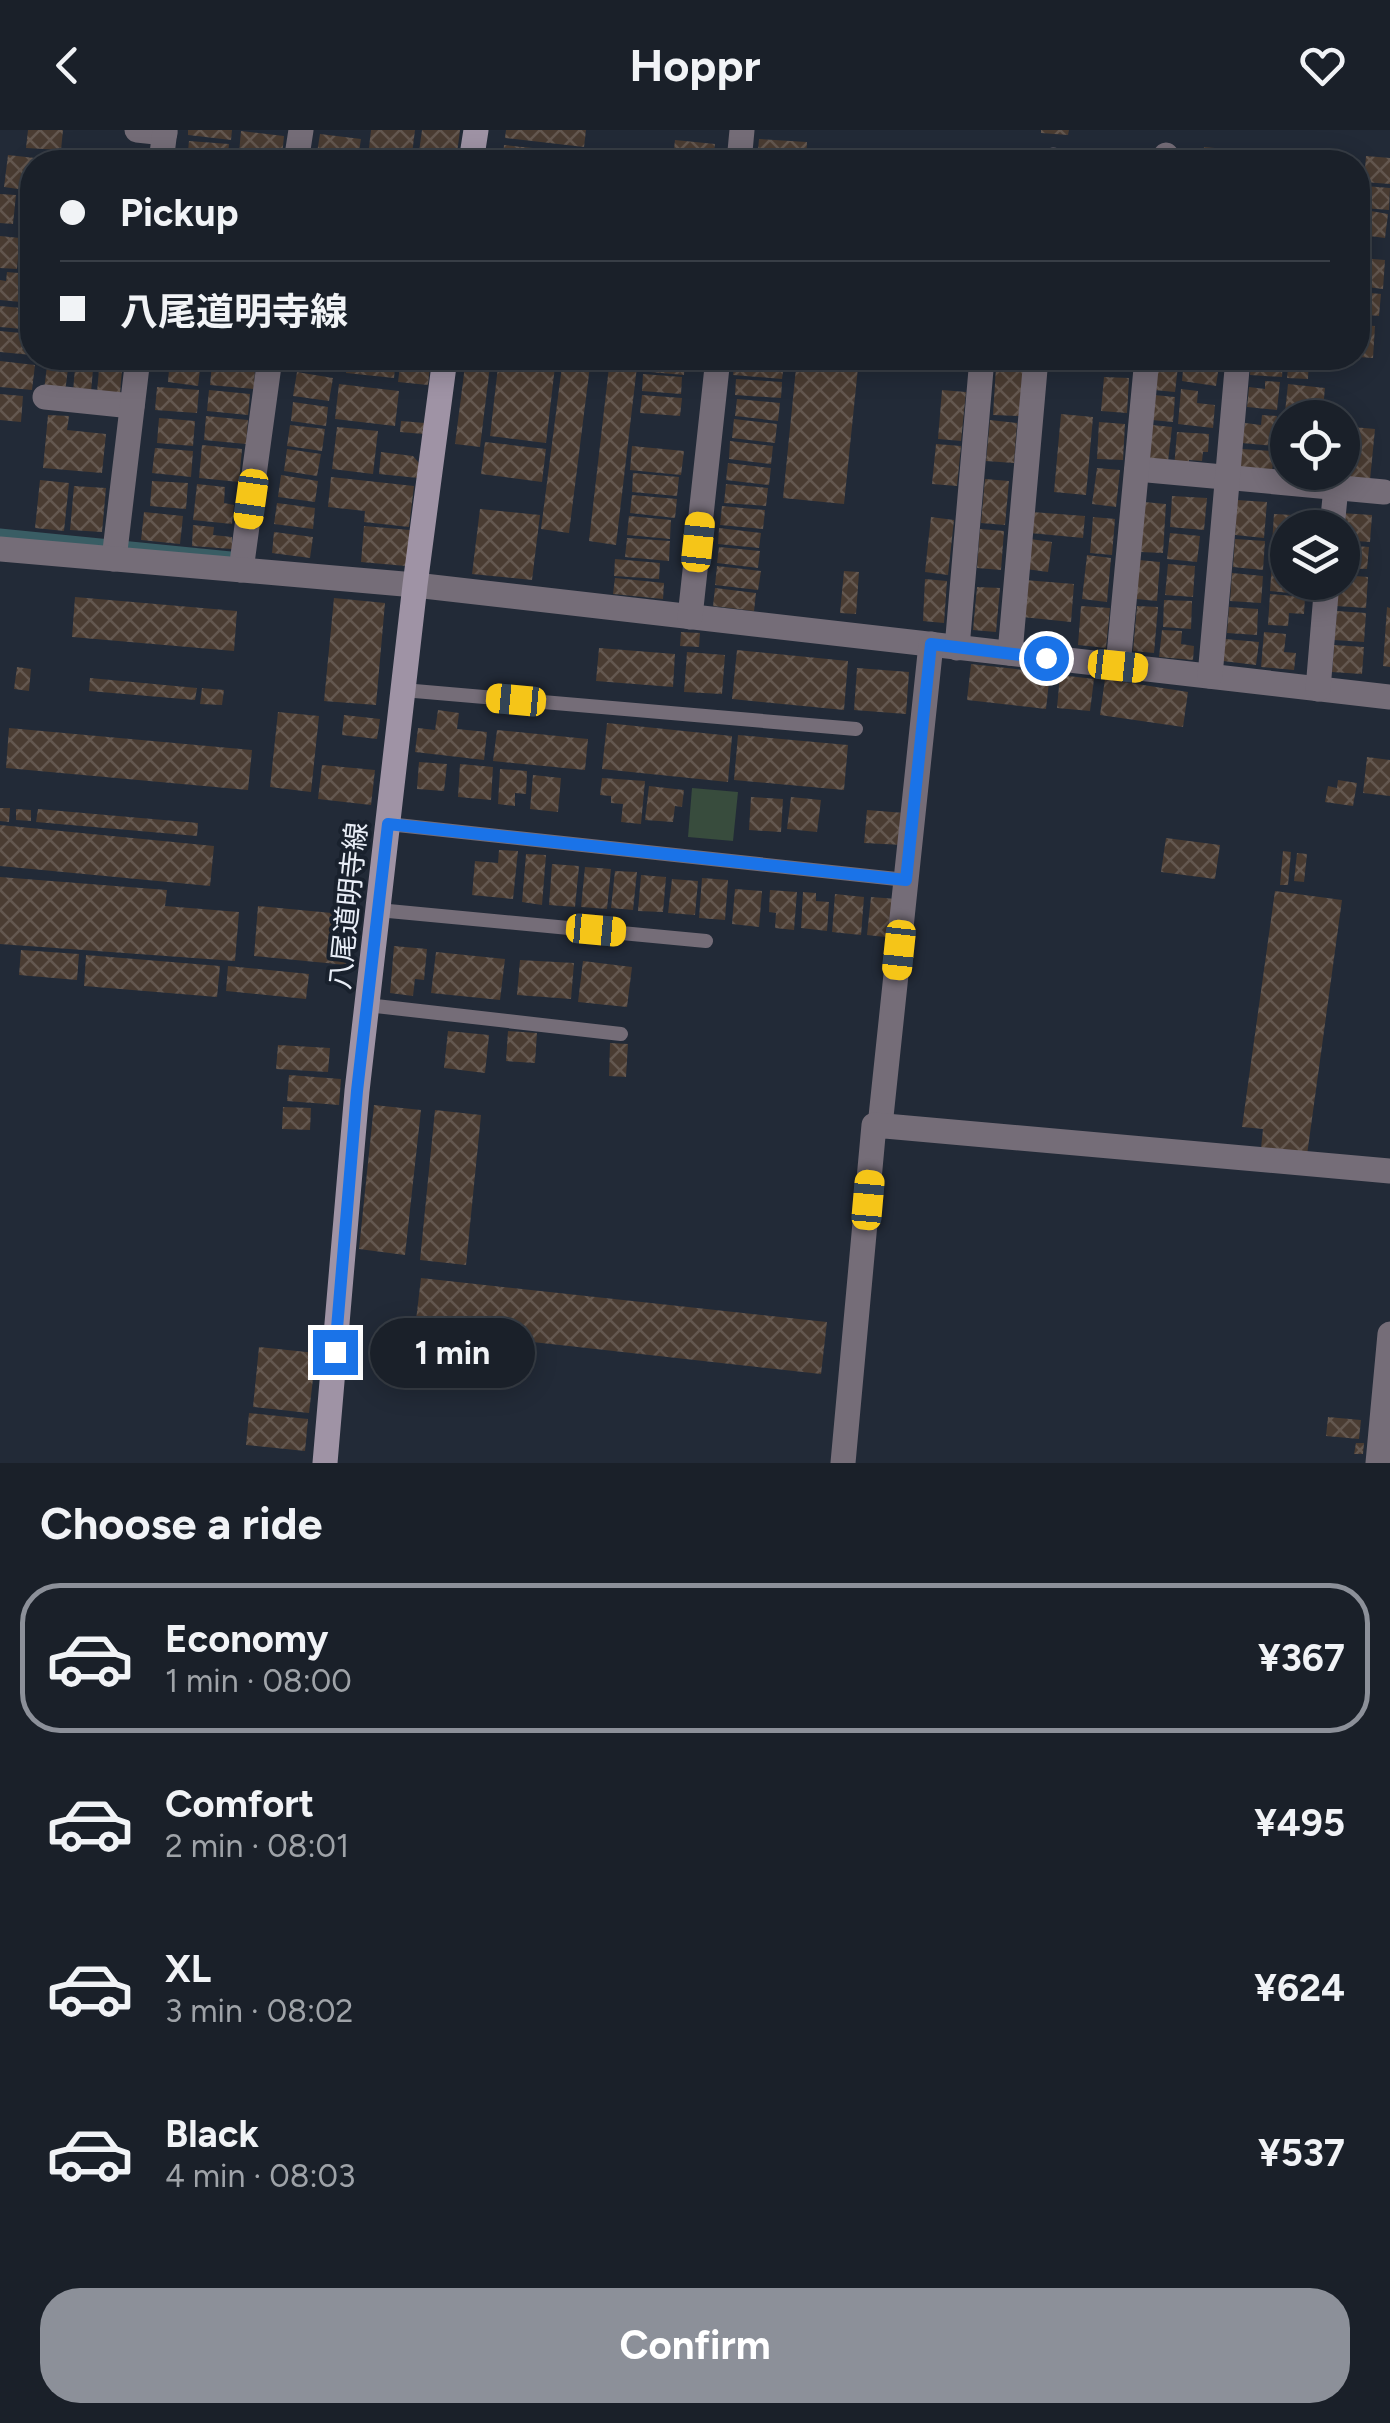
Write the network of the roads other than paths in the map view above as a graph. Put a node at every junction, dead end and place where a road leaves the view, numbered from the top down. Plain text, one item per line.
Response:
1 (137, 130) edge
2 (165, 132) edge
3 (136, 370) edge
4 (268, 370) edge
5 (443, 370) edge
6 (717, 370) edge
7 (981, 370) edge
8 (1035, 370) edge
9 (1146, 370) edge
10 (1237, 370) edge
11 (45, 396) dead end
12 (132, 406) junction
13 (1136, 469) junction
14 (1228, 477) junction
15 (1270, 481) edge
16 (1360, 490) edge
17 (1384, 492) dead end
18 (0, 550) edge
19 (114, 559) junction
20 (241, 570) junction
21 (415, 585) junction
22 (1326, 600) edge
23 (690, 617) junction
24 (931, 644) junction
25 (957, 648) junction
26 (1010, 653) junction
27 (1118, 666) junction
28 (1210, 676) junction
29 (1318, 689) junction
30 (403, 690) junction
31 (1390, 697) edge
32 (856, 729) dead end
33 (388, 824) junction
34 (906, 880) junction
35 (378, 910) junction
36 (706, 941) dead end
37 (367, 1006) junction
38 (621, 1034) dead end
39 (880, 1126) junction
40 (1390, 1171) edge
41 (1390, 1334) edge
42 (1388, 1390) edge
43 (325, 1463) edge
44 (843, 1463) edge
45 (1378, 1463) edge

1 - 2 street
3 - 12 street
4 - 20 street
5 - 21 main road, 八尾道明寺線
6 - 23 street
7 - 25 street
8 - 26 street
9 - 13 street
10 - 14 street
11 - 12 street
12 - 19 street
13 - 14 street
13 - 27 street
14 - 15 street
14 - 28 street
16 - 17 street
18 - 19 street
19 - 20 street
20 - 21 street
21 - 23 street
21 - 30 main road, 八尾道明寺線
22 - 29 street
23 - 24 street
24 - 25 street
24 - 34 street
25 - 26 street
26 - 27 street
27 - 28 street
28 - 29 street
29 - 31 street
30 - 32 lane
30 - 33 main road, 八尾道明寺線
33 - 34 lane
33 - 35 main road, 八尾道明寺線
34 - 39 street
35 - 36 lane
35 - 37 main road, 八尾道明寺線
37 - 38 lane
37 - 43 main road, 八尾道明寺線
39 - 40 street
39 - 44 street
41 - 42 street
42 - 45 street

